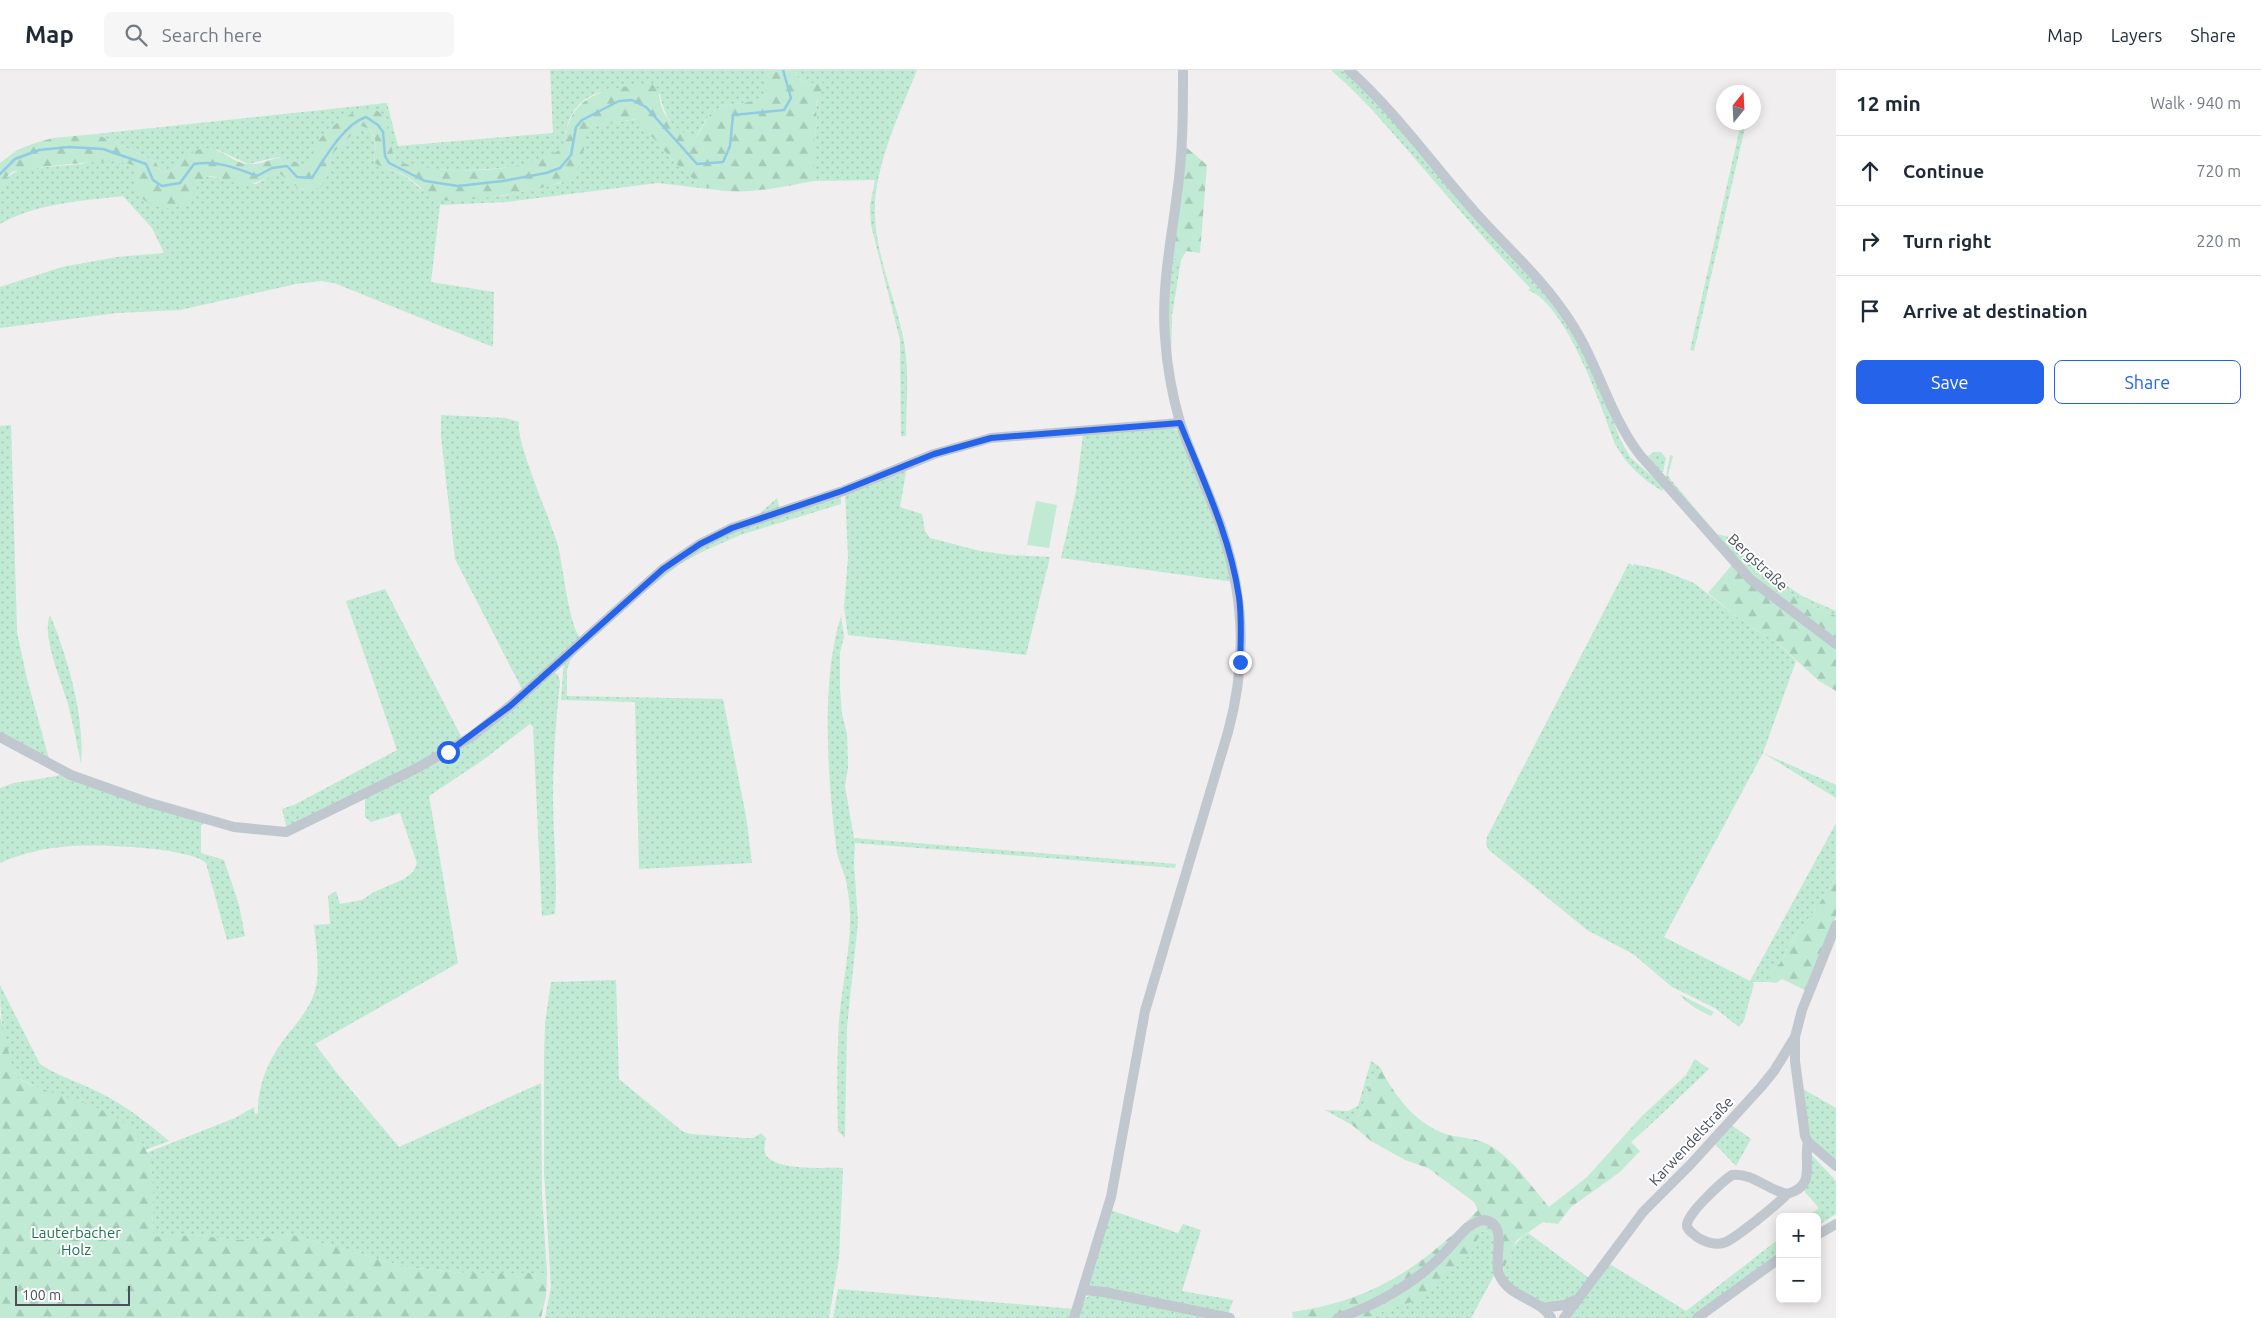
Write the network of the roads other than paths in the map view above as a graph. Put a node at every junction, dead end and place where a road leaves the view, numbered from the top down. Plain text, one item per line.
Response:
1 (1183, 70) edge
2 (1349, 70) edge
3 (1180, 423) junction
4 (1836, 644) edge
5 (0, 737) edge
6 (1836, 925) edge
7 (1795, 1036) junction
8 (1808, 1142) junction
9 (1836, 1166) edge
10 (1787, 1194) junction
11 (1836, 1224) edge
12 (1821, 1232) edge
13 (1776, 1261) edge
14 (1084, 1290) junction
15 (1578, 1299) junction
16 (1542, 1308) junction
17 (1074, 1318) edge
18 (1230, 1318) edge
19 (1338, 1318) edge
20 (1551, 1318) edge
21 (1564, 1318) edge
22 (1697, 1318) edge

1 - 3 street
2 - 4 street, Bergstraße
3 - 5 street
3 - 14 street
6 - 7 street
7 - 8 street
7 - 15 street, Karwendelstraße
8 - 9 street
8 - 10 street
10 - 10 street
11 - 12 street
13 - 22 street
14 - 17 street
14 - 18 street
15 - 16 street
15 - 21 street, Karwendelstraße
16 - 19 street
16 - 20 street

